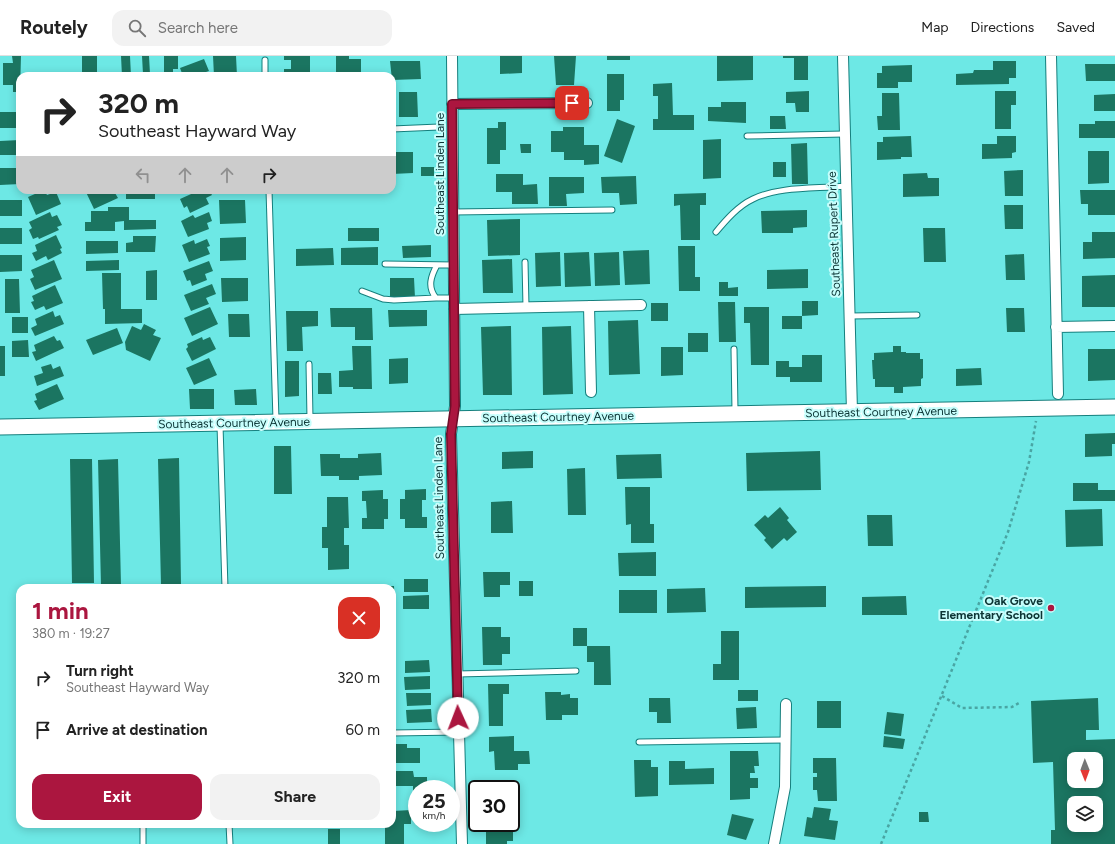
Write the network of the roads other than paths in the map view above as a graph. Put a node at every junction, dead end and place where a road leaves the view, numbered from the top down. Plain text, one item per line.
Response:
1 (452, 56) edge
2 (843, 56) edge
3 (1051, 56) edge
4 (265, 60) dead end
5 (265, 72) edge
6 (587, 103) dead end
7 (452, 104) junction
8 (439, 127) dead end
9 (396, 129) edge
10 (844, 134) junction
11 (747, 136) dead end
12 (845, 186) junction
13 (269, 194) edge
14 (612, 210) dead end
15 (453, 212) junction
16 (716, 232) dead end
17 (525, 262) dead end
18 (385, 264) dead end
19 (437, 265) junction
20 (454, 265) junction
21 (362, 291) dead end
22 (436, 298) junction
23 (454, 298) junction
24 (641, 305) dead end
25 (589, 306) junction
26 (526, 307) junction
27 (454, 309) junction
28 (917, 314) dead end
29 (850, 316) junction
30 (1115, 326) edge
31 (1056, 327) junction
32 (734, 349) dead end
33 (308, 364) dead end
34 (591, 392) dead end
35 (1057, 401) junction
36 (1115, 407) edge
37 (852, 412) junction
38 (735, 414) junction
39 (453, 419) junction
40 (310, 422) junction
41 (276, 423) junction
42 (220, 424) junction
43 (0, 428) edge
44 (224, 584) edge
45 (576, 671) dead end
46 (457, 674) junction
47 (786, 704) dead end
48 (459, 732) junction
49 (396, 733) edge
50 (786, 740) junction
51 (639, 742) dead end
52 (143, 828) edge
53 (229, 828) edge
54 (143, 844) edge
55 (230, 844) edge
56 (462, 844) edge
57 (774, 844) edge

1 - 7 street, Southeast Linden Lane
2 - 10 street, Southeast Rupert Drive
3 - 31 street
4 - 5 lane
6 - 7 street
7 - 15 street, Southeast Linden Lane
8 - 9 lane
10 - 11 lane
10 - 12 street, Southeast Rupert Drive
12 - 16 lane
12 - 29 street, Southeast Rupert Drive
13 - 41 lane
14 - 15 lane
15 - 20 street, Southeast Linden Lane
17 - 26 lane
18 - 19 lane
19 - 20 lane
19 - 22 lane
20 - 23 street, Southeast Linden Lane
21 - 22 lane
22 - 23 lane
23 - 27 street, Southeast Linden Lane
24 - 25 street
25 - 26 street
25 - 34 street
26 - 27 street
27 - 39 street, Southeast Linden Lane
28 - 29 lane
29 - 37 street, Southeast Rupert Drive
30 - 31 street
31 - 35 street
32 - 38 lane
33 - 40 lane
35 - 36 street, Southeast Courtney Avenue
35 - 37 street, Southeast Courtney Avenue
37 - 38 street, Southeast Courtney Avenue
38 - 39 street, Southeast Courtney Avenue
39 - 40 street, Southeast Courtney Avenue
39 - 46 street, Southeast Linden Lane
40 - 41 street, Southeast Courtney Avenue
41 - 42 street, Southeast Courtney Avenue
42 - 43 street, Southeast Courtney Avenue
42 - 44 lane
45 - 46 lane
46 - 48 street, Southeast Linden Lane
47 - 50 street
48 - 49 lane
48 - 56 street, Southeast Linden Lane
50 - 51 lane
50 - 57 street
52 - 54 lane
53 - 55 lane

